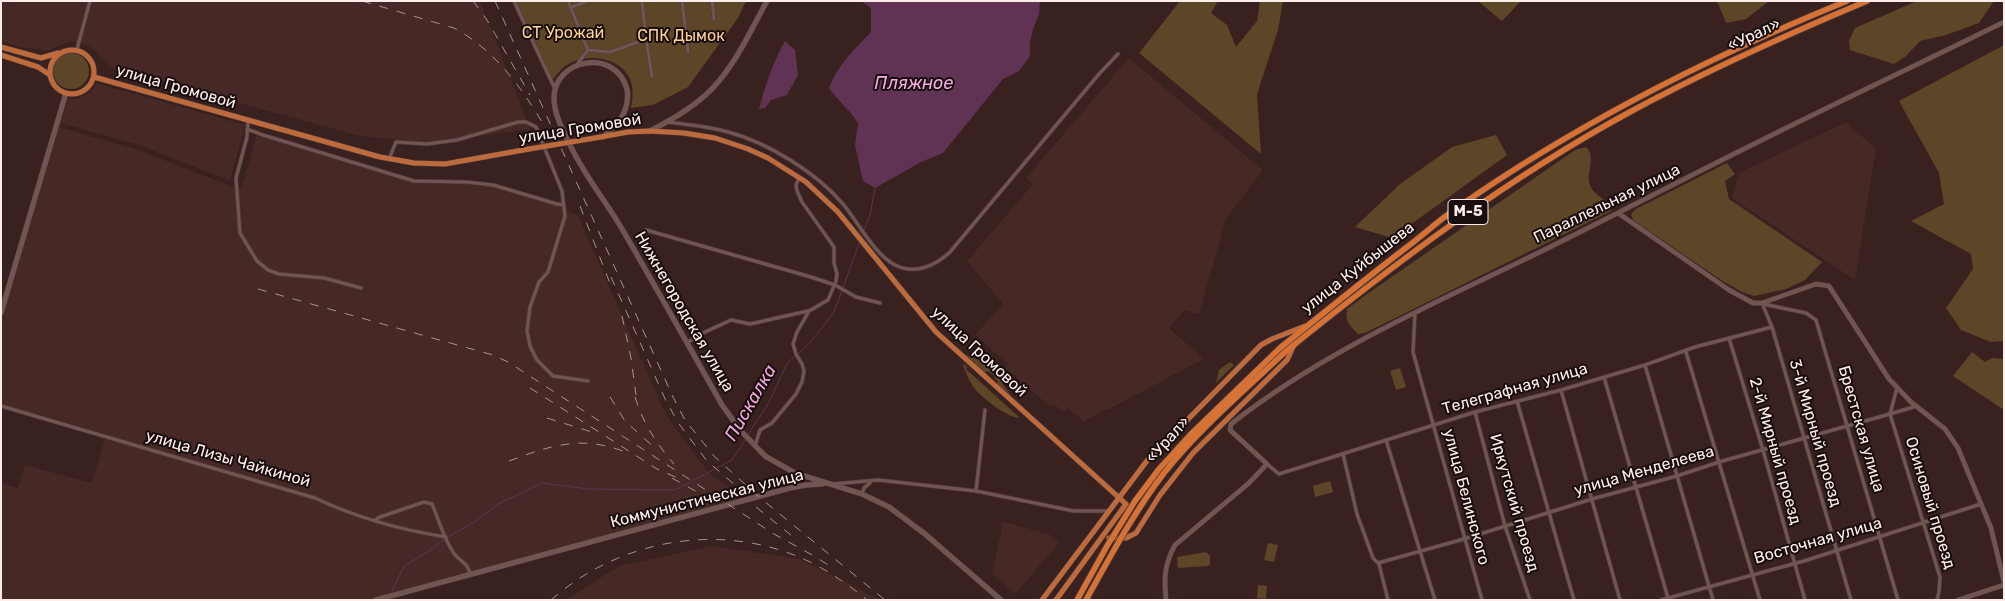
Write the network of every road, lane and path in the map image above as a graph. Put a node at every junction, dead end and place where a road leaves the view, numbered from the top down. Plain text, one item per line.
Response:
1 (90, 1) edge
2 (514, 1) edge
3 (568, 1) edge
4 (587, 1) edge
5 (642, 1) edge
6 (682, 1) edge
7 (712, 1) edge
8 (767, 1) edge
9 (1846, 1) edge
10 (1867, 1) edge
11 (570, 8) junction
12 (714, 19) dead end
13 (2004, 22) edge
14 (646, 39) junction
15 (1, 47) edge
16 (77, 49) junction
17 (588, 50) junction
18 (688, 52) dead end
19 (59, 53) junction
20 (1118, 54) dead end
21 (1, 55) edge
22 (575, 66) junction
23 (50, 75) junction
24 (652, 76) dead end
25 (94, 77) junction
26 (555, 90) junction
27 (1653, 90) joint
28 (66, 94) junction
29 (1656, 99) joint
30 (248, 120) junction
31 (667, 122) junction
32 (247, 128) junction
33 (650, 130) junction
34 (603, 137) junction
35 (389, 158) junction
36 (800, 178) junction
37 (564, 204) junction
38 (1618, 213) junction
39 (646, 230) dead end
40 (835, 285) junction
41 (360, 288) dead end
42 (880, 303) dead end
43 (1762, 304) junction
44 (809, 311) junction
45 (1, 313) edge
46 (1415, 314) junction
47 (1310, 324) junction
48 (1772, 327) junction
49 (1729, 338) junction
50 (688, 344) junction
51 (1294, 345) junction
52 (1283, 350) junction
53 (1686, 352) junction
54 (1645, 365) junction
55 (1604, 378) junction
56 (588, 381) dead end
57 (1897, 388) junction
58 (1561, 390) junction
59 (1517, 401) junction
60 (1, 406) edge
61 (1917, 406) junction
62 (985, 410) dead end
63 (1475, 412) junction
64 (1890, 414) junction
65 (1434, 425) junction
66 (1848, 426) junction
67 (1804, 438) junction
68 (1386, 440) junction
69 (755, 446) junction
70 (1764, 450) junction
71 (1343, 454) junction
72 (1719, 462) junction
73 (1267, 464) junction
74 (1677, 476) junction
75 (878, 480) junction
76 (828, 484) junction
77 (1635, 486) junction
78 (976, 491) junction
79 (862, 494) junction
80 (1118, 498) junction
81 (1592, 499) junction
82 (1981, 504) junction
83 (1110, 511) junction
84 (1548, 512) junction
85 (375, 520) junction
86 (1923, 524) junction
87 (1505, 526) junction
88 (1879, 536) junction
89 (446, 537) junction
90 (1464, 540) junction
91 (1100, 542) junction
92 (1420, 550) junction
93 (1836, 551) junction
94 (1378, 563) junction
95 (1794, 564) junction
96 (1753, 573) junction
97 (471, 575) junction
98 (2004, 583) edge
99 (1709, 586) junction
100 (1001, 599) edge
101 (1668, 599) edge
102 (376, 600) edge
103 (1042, 600) edge
104 (1056, 600) edge
105 (1077, 600) edge
106 (1086, 600) edge
107 (1166, 600) edge
108 (1388, 600) edge
109 (1435, 600) edge
110 (1482, 600) edge
111 (1530, 600) edge
112 (1574, 600) edge
113 (1620, 600) edge
114 (1661, 600) edge
115 (1713, 600) edge
116 (1760, 600) edge
117 (1805, 600) edge
118 (1850, 600) edge
119 (1898, 600) edge
120 (1937, 600) edge
121 (1958, 600) edge

1 - 16 street
2 - 26 street
3 - 11 street
4 - 11 street
5 - 14 street
6 - 18 street
7 - 12 street
8 - 31 main road
9 - 27 highway, «Урал» / М-5
10 - 29 highway, «Урал» / М-5
11 - 17 street
13 - 38 street, Параллельная улица
14 - 17 street
14 - 24 street
15 - 19 main road
16 - 19 main road
16 - 25 main road
17 - 22 street
19 - 23 main road
20 - 31 street
21 - 23 main road
22 - 26 main road
22 - 34 main road
23 - 28 main road
25 - 28 main road
25 - 30 main road, улица Громовой
26 - 50 main road, Нижнегородская улица
27 - 47 highway, улица Куйбышева / М-5
28 - 45 main road
29 - 51 highway, улица Куйбышева / М-5
30 - 32 street
30 - 35 main road, улица Громовой
31 - 33 main road
32 - 37 street
32 - 41 street
33 - 34 main road, улица Громовой
33 - 36 main road, улица Громовой
34 - 35 main road, улица Громовой, bridge
35 - 37 street
36 - 40 street
36 - 80 main road, улица Громовой
37 - 56 street
38 - 43 street
38 - 46 street, Параллельная улица
39 - 40 street
40 - 42 street
40 - 44 street
43 - 48 street, 3-й Мирный проезд
43 - 57 street
43 - 66 street, Брестская улица
44 - 50 street
44 - 69 street
46 - 65 street, улица Белинского
46 - 73 street, Параллельная улица
47 - 52 highway, «Урал» / М-5
47 - 80 main road, улица Куйбышева
48 - 49 street, Телеграфная улица
48 - 67 street, 3-й Мирный проезд
49 - 53 street, Телеграфная улица
49 - 70 street, 2-й Мирный проезд
50 - 69 main road, Нижнегородская улица
51 - 52 highway, М-5
51 - 91 main road, улица Куйбышева
52 - 105 highway, «Урал» / М-5, bridge
52 - 106 highway, «Урал» / М-5, bridge
53 - 54 street, Телеграфная улица
53 - 72 street
54 - 55 street, Телеграфная улица
54 - 74 street
55 - 58 street, Телеграфная улица
55 - 77 street
57 - 61 street
57 - 64 street
58 - 59 street, Телеграфная улица
58 - 81 street
59 - 63 street, Телеграфная улица
59 - 84 street
60 - 85 street, улица Лизы Чайкиной
61 - 64 street, улица Менделеева
61 - 82 street
62 - 78 street
63 - 65 street, Телеграфная улица
63 - 87 street, Иркутский проезд
64 - 66 street, улица Менделеева
64 - 86 street, Осиновый проезд
65 - 68 street, Телеграфная улица
65 - 90 street, улица Белинского
66 - 67 street, улица Менделеева
66 - 88 street, Брестская улица
67 - 70 street, улица Менделеева
67 - 93 street, 3-й Мирный проезд
68 - 71 street, Телеграфная улица
68 - 92 street
69 - 76 main road, Нижнегородская улица
70 - 72 street, улица Менделеева
70 - 95 street, 2-й Мирный проезд
71 - 73 street, Телеграфная улица
71 - 94 street
72 - 74 street, улица Менделеева
72 - 96 street
73 - 107 street
74 - 77 street, улица Менделеева
74 - 99 street
75 - 76 street, Коммунистическая улица
75 - 78 street, Коммунистическая улица
75 - 79 street
76 - 79 main road, Нижнегородская улица
76 - 97 main road, Коммунистическая улица
77 - 81 street, улица Менделеева
77 - 101 street
78 - 83 street, Коммунистическая улица
79 - 100 main road, Нижнегородская улица
80 - 83 main road, улица Куйбышева
80 - 91 main road, улица Громовой
81 - 84 street, улица Менделеева
81 - 113 street
82 - 86 street, Восточная улица
82 - 98 street
83 - 103 main road, улица Куйбышева
84 - 87 street, улица Менделеева
84 - 112 street
85 - 89 street, улица Лизы Чайкиной
85 - 89 street
86 - 88 street, Восточная улица
86 - 120 street, Осиновый проезд
87 - 90 street, улица Менделеева
87 - 111 street, Иркутский проезд
88 - 93 street, Восточная улица
88 - 119 street, Брестская улица
89 - 97 street
90 - 92 street, улица Менделеева
90 - 110 street, улица Белинского
91 - 104 main road
92 - 94 street, улица Менделеева
92 - 109 street
93 - 95 street, Восточная улица
93 - 118 street, 3-й Мирный проезд
94 - 108 street
95 - 96 street, Восточная улица
95 - 117 street, 2-й Мирный проезд
96 - 99 street, Восточная улица
96 - 116 street
97 - 102 main road, Коммунистическая улица
98 - 121 street
99 - 101 street, Восточная улица
99 - 115 street
101 - 114 street, Восточная улица

